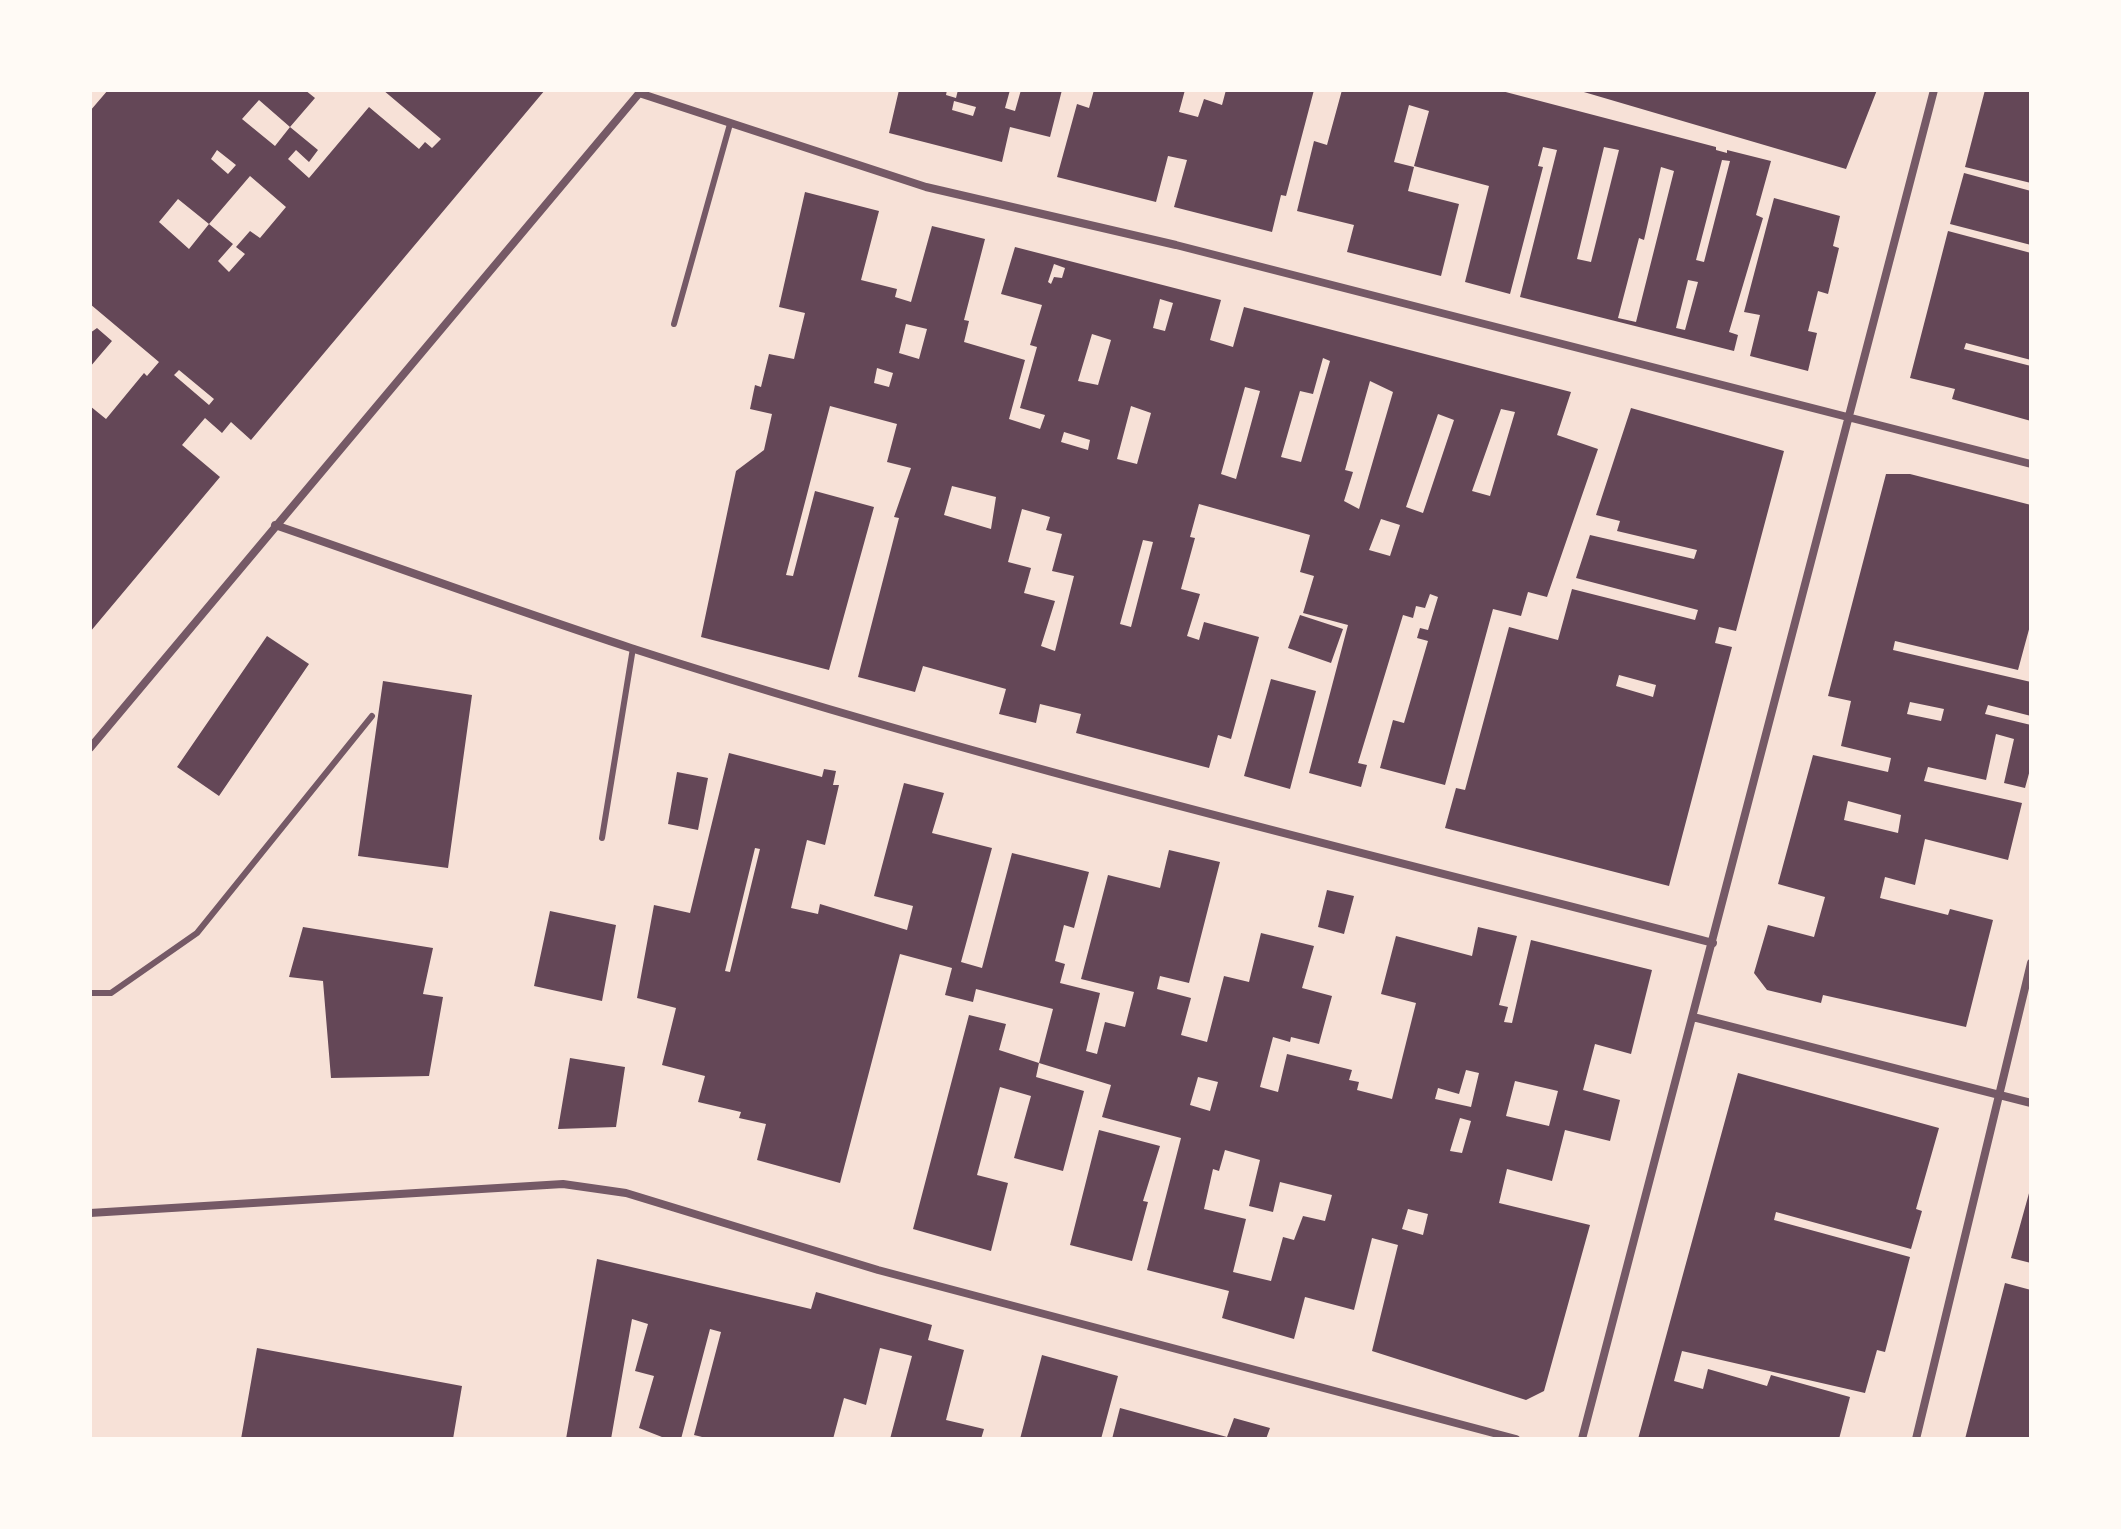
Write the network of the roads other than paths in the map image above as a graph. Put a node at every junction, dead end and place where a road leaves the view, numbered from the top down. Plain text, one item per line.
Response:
1 (1934, 90) edge
2 (640, 91) edge
3 (730, 124) junction
4 (674, 324) dead end
5 (1849, 420) junction
6 (2031, 464) edge
7 (275, 525) junction
8 (633, 648) junction
9 (372, 716) dead end
10 (90, 748) edge
11 (602, 838) dead end
12 (1713, 943) junction
13 (2031, 963) edge
14 (90, 993) edge
15 (1693, 1017) junction
16 (2000, 1095) junction
17 (2031, 1103) edge
18 (90, 1213) edge
19 (1516, 1439) edge
20 (1582, 1439) edge
21 (1916, 1439) edge

1 - 5 street
2 - 3 street
2 - 7 street
3 - 4 lane
3 - 5 street
5 - 6 street
5 - 12 street
7 - 8 street
7 - 10 street
8 - 11 lane
8 - 12 street
9 - 14 lane
12 - 15 street
13 - 16 street
15 - 16 street
15 - 20 street
16 - 17 street
16 - 21 street
18 - 19 street

